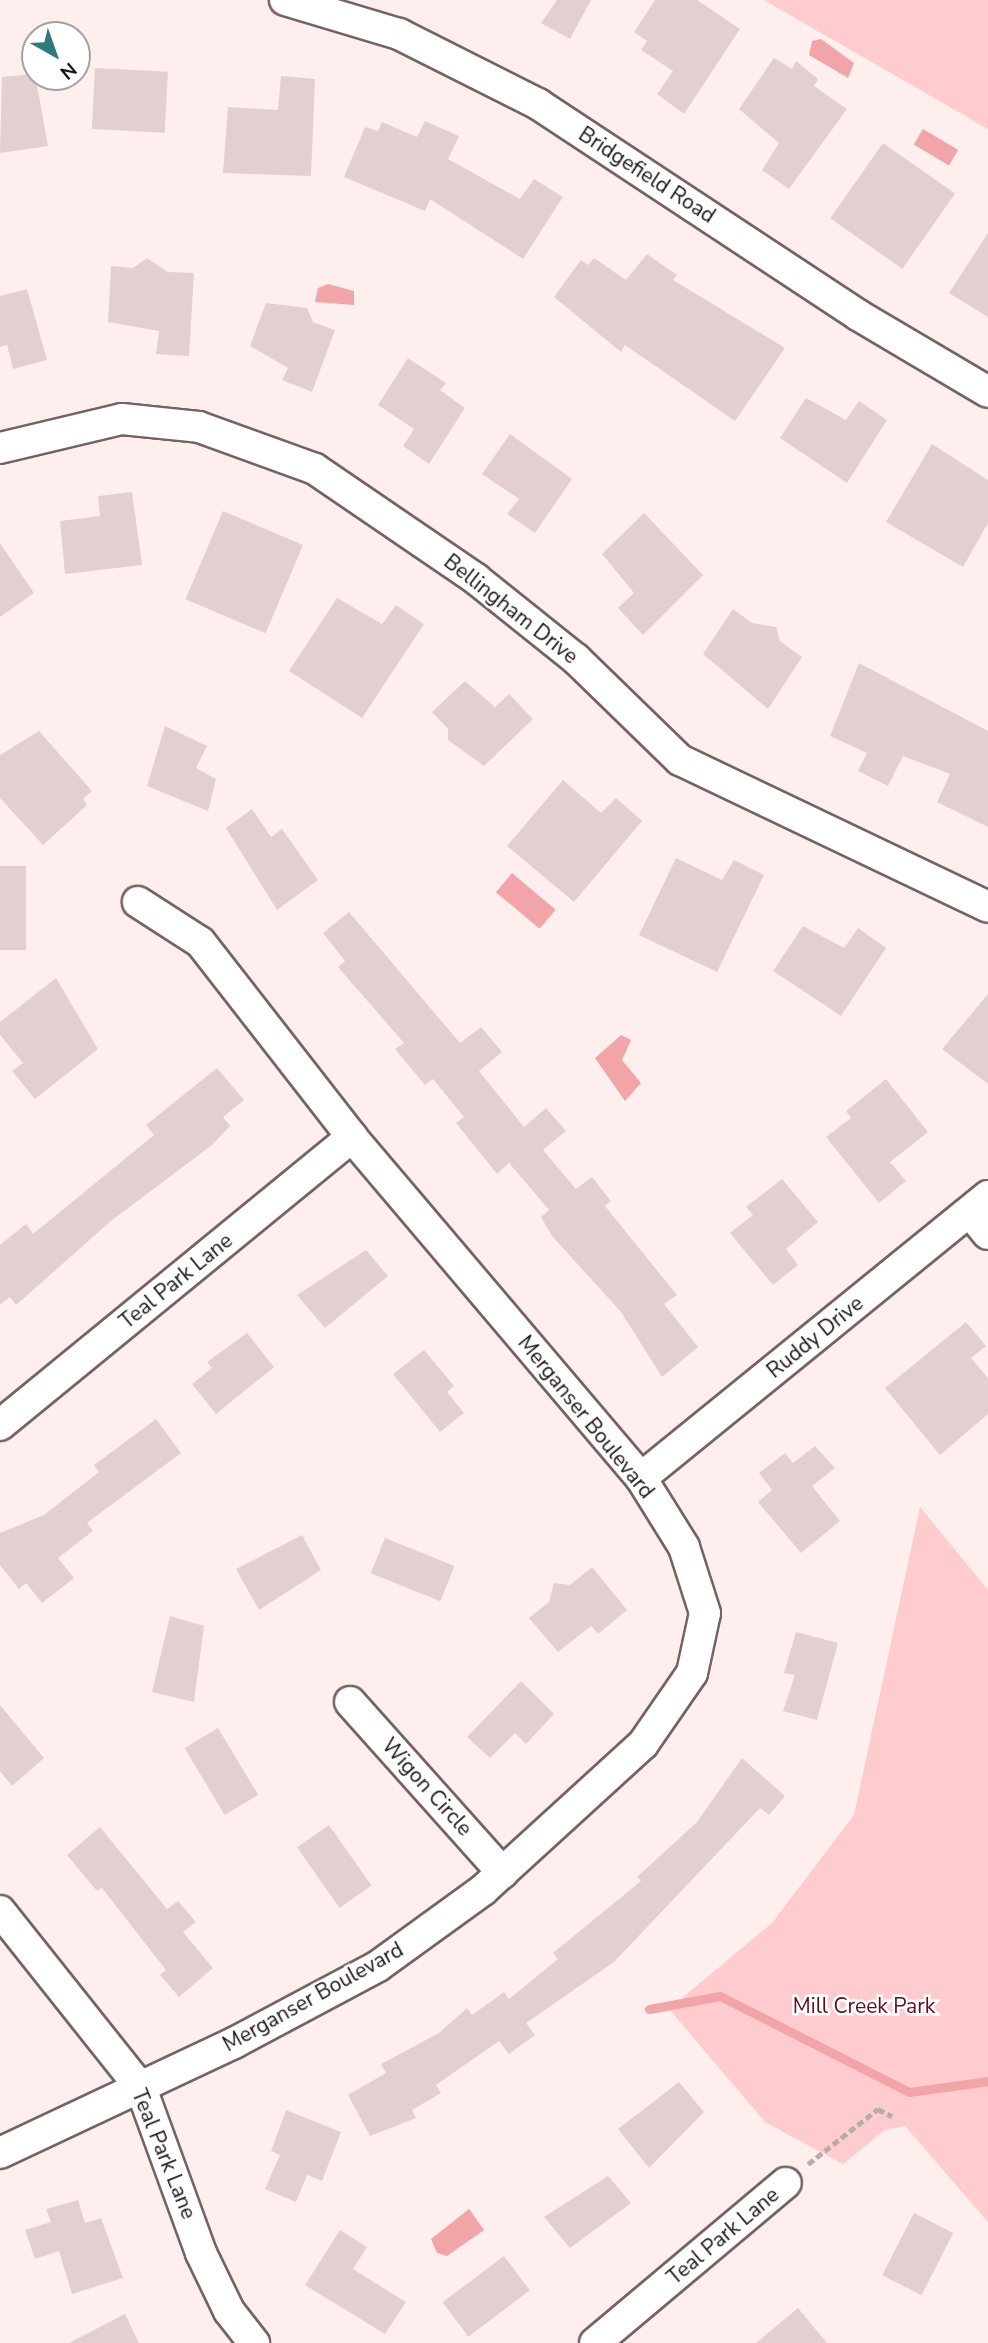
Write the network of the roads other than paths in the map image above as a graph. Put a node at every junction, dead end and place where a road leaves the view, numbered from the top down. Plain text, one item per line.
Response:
1 (285, 0) edge
2 (988, 392) edge
3 (0, 448) edge
4 (138, 902) dead end
5 (988, 907) edge
6 (352, 1137) junction
7 (982, 1214) edge
8 (0, 1425) edge
9 (641, 1478) junction
10 (350, 1702) dead end
11 (503, 1873) junction
12 (0, 1912) edge
13 (141, 2088) junction
14 (0, 2154) edge
15 (786, 2183) road end
16 (254, 2343) edge
17 (595, 2343) edge

1 - 2 street, Bridgefield Road
3 - 5 street, Bellingham Drive
4 - 6 street, Merganser Boulevard
6 - 8 street, Teal Park Lane
6 - 9 street, Merganser Boulevard
7 - 9 street, Ruddy Drive
9 - 11 street, Merganser Boulevard
10 - 11 street, Wigon Circle
11 - 13 street, Merganser Boulevard
12 - 13 street, Teal Park Lane
13 - 14 street, Merganser Boulevard
13 - 16 street, Teal Park Lane
15 - 17 street, Teal Park Lane

